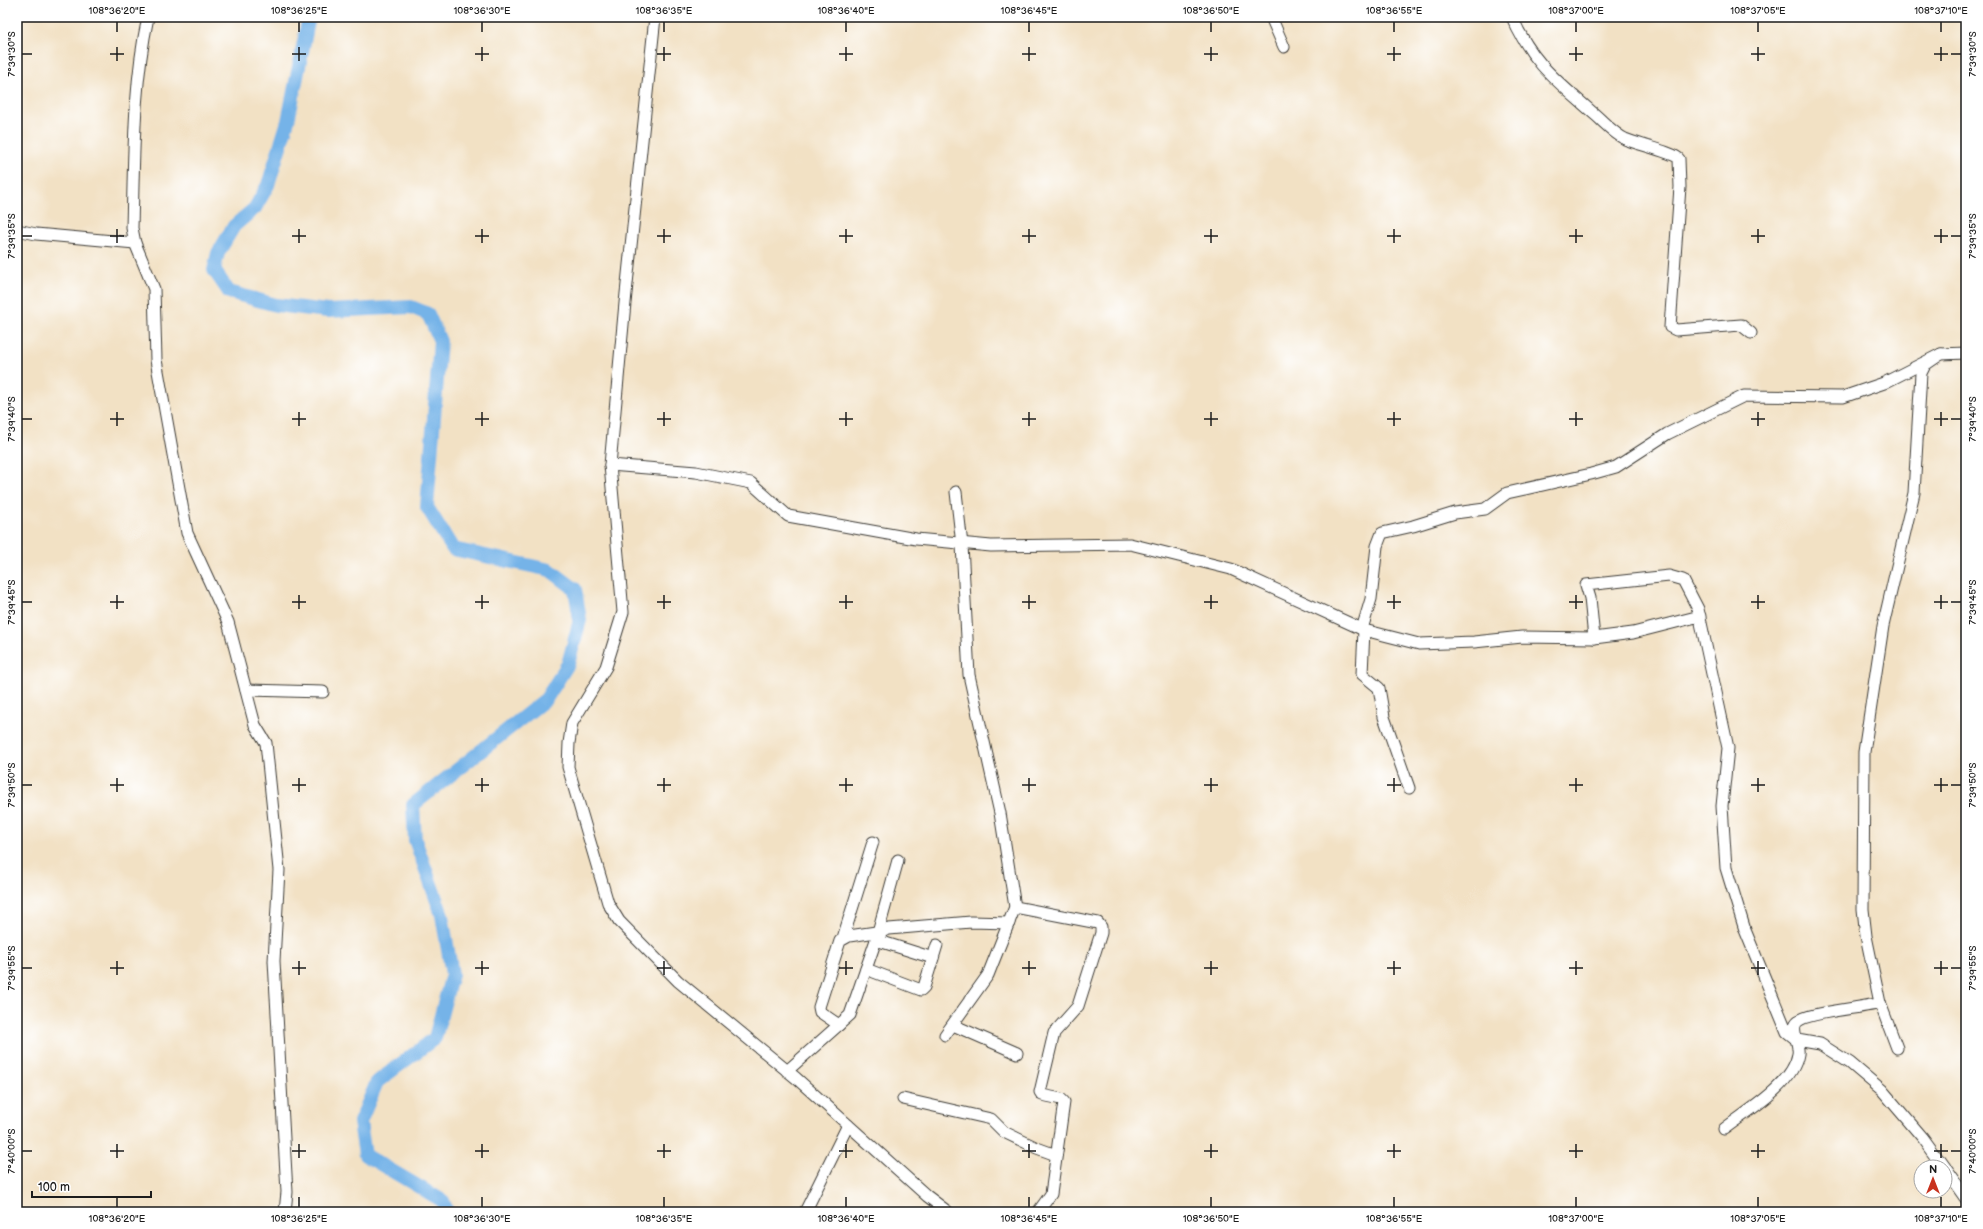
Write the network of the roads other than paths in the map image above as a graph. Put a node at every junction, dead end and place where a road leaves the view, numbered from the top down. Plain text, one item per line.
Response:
1 (148, 17) edge
2 (655, 17) edge
3 (1271, 17) edge
4 (1512, 17) edge
5 (1284, 47) dead end
6 (17, 230) edge
7 (135, 243) junction
8 (1751, 333) dead end
9 (1966, 353) edge
10 (1941, 354) junction
11 (610, 465) junction
12 (956, 492) dead end
13 (962, 545) junction
14 (1700, 616) junction
15 (1363, 629) junction
16 (1594, 638) junction
17 (246, 690) junction
18 (323, 692) dead end
19 (1409, 788) dead end
20 (873, 842) dead end
21 (898, 860) dead end
22 (1015, 907) junction
23 (1009, 923) junction
24 (879, 934) junction
25 (843, 938) junction
26 (937, 945) dead end
27 (933, 958) junction
28 (866, 970) junction
29 (1880, 1003) junction
30 (839, 1025) junction
31 (953, 1025) junction
32 (945, 1035) dead end
33 (1797, 1040) junction
34 (1897, 1048) dead end
35 (1017, 1053) dead end
36 (787, 1071) junction
37 (903, 1099) dead end
38 (848, 1125) junction
39 (1724, 1129) dead end
40 (1056, 1155) junction
41 (1938, 1159) edge
42 (1953, 1181) edge
43 (1966, 1199) edge
44 (285, 1212) edge
45 (805, 1212) edge
46 (948, 1212) edge
47 (1038, 1212) edge

1 - 7 street
2 - 11 street
3 - 5 street
4 - 8 street
6 - 7 street
7 - 17 street
9 - 10 street
10 - 15 street
10 - 29 street
11 - 13 street
11 - 36 street
12 - 13 street
13 - 15 street
13 - 22 street
14 - 16 street
14 - 16 street
14 - 33 street
15 - 16 street
15 - 19 street
17 - 18 street
17 - 44 street
20 - 25 street
21 - 24 street
22 - 23 street
22 - 40 street
23 - 24 street
23 - 31 street
24 - 25 street
24 - 27 street
24 - 28 street
25 - 30 street
26 - 27 street
27 - 28 street
28 - 30 street
29 - 33 street
29 - 34 street
30 - 36 street
31 - 32 street
31 - 35 street
33 - 39 street
33 - 41 street
36 - 38 street
37 - 40 street
38 - 45 street
38 - 46 street
40 - 47 street
42 - 43 street

